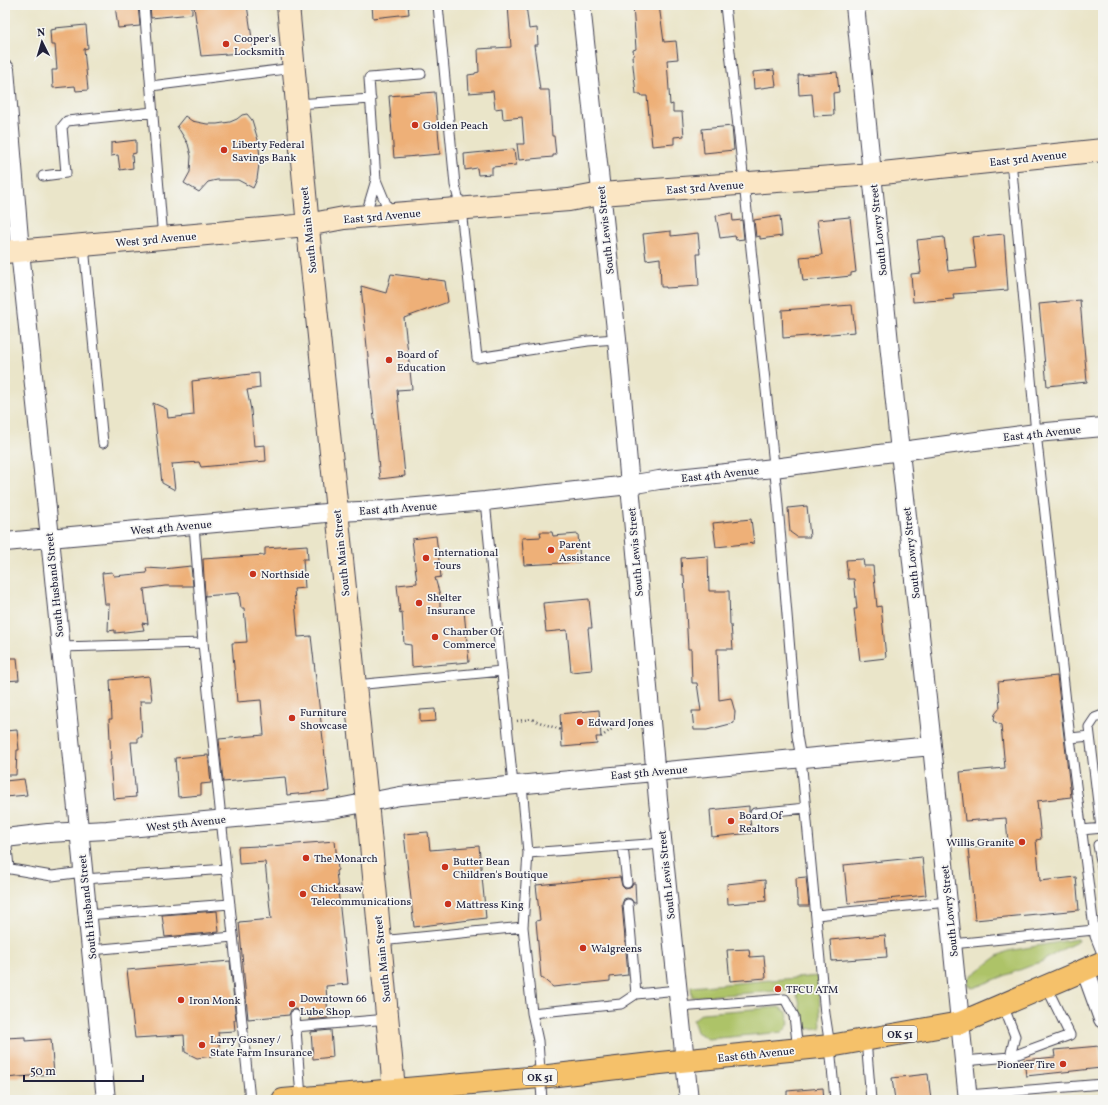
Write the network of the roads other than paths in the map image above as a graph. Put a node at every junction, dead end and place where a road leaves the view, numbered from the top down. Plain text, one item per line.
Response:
1 (144, 5) edge
2 (288, 5) edge
3 (438, 5) edge
4 (581, 5) edge
5 (725, 5) edge
6 (855, 5) edge
7 (294, 68) junction
8 (5, 69) edge
9 (421, 74) dead end
10 (151, 86) junction
11 (370, 99) junction
12 (297, 104) junction
13 (153, 112) junction
14 (1103, 150) edge
15 (1011, 160) junction
16 (872, 174) junction
17 (43, 176) dead end
18 (376, 180) junction
19 (743, 185) junction
20 (601, 194) junction
21 (461, 209) junction
22 (393, 215) junction
23 (365, 217) junction
24 (307, 225) junction
25 (163, 238) junction
26 (84, 246) junction
27 (12, 252) edge
28 (617, 339) junction
29 (1103, 427) edge
30 (1036, 433) junction
31 (103, 443) dead end
32 (900, 452) junction
33 (774, 468) junction
34 (629, 485) junction
35 (486, 501) junction
36 (337, 512) junction
37 (194, 525) junction
38 (50, 538) junction
39 (5, 542) edge
40 (203, 643) junction
41 (61, 647) junction
42 (502, 671) junction
43 (355, 685) junction
44 (1103, 715) edge
45 (1090, 736) junction
46 (1070, 738) junction
47 (932, 746) junction
48 (801, 758) junction
49 (656, 772) junction
50 (518, 785) junction
51 (367, 802) junction
52 (806, 808) junction
53 (755, 813) dead end
54 (221, 819) junction
55 (1102, 828) edge
56 (1082, 830) junction
57 (79, 832) junction
58 (5, 838) edge
59 (662, 843) junction
60 (1103, 845) edge
61 (623, 846) junction
62 (528, 853) junction
63 (7, 868) edge
64 (226, 869) junction
65 (1103, 872) edge
66 (83, 875) junction
67 (627, 883) dead end
68 (948, 902) junction
69 (230, 904) junction
70 (628, 904) dead end
71 (87, 915) junction
72 (816, 915) junction
73 (523, 927) junction
74 (1094, 930) junction
75 (233, 937) junction
76 (380, 941) junction
77 (952, 944) junction
78 (91, 950) junction
79 (1103, 956) edge
80 (1094, 965) edge
81 (1046, 986) junction
82 (636, 994) junction
83 (678, 999) junction
84 (1003, 1005) junction
85 (532, 1013) junction
86 (295, 1015) dead end
87 (388, 1019) junction
88 (1103, 1019) edge
89 (960, 1023) junction
90 (296, 1027) junction
91 (866, 1040) junction
92 (830, 1046) junction
93 (798, 1050) junction
94 (1010, 1057) junction
95 (685, 1061) junction
96 (964, 1062) junction
97 (540, 1077) junction
98 (1103, 1084) edge
99 (395, 1095) edge
100 (968, 1098) edge
101 (292, 1099) edge
102 (106, 1100) edge
103 (250, 1100) edge
104 (542, 1100) edge
105 (689, 1100) edge
106 (835, 1100) edge
107 (871, 1100) edge

1 - 10 lane
2 - 7 street, South Main Street
3 - 21 lane
4 - 20 street, South Lewis Street
5 - 19 lane
6 - 16 street, South Lowry Street
7 - 10 lane
7 - 12 street, South Main Street
8 - 27 street, South Husband Street
9 - 11 lane
10 - 13 lane
11 - 12 lane
11 - 18 lane
12 - 24 street, South Main Street
13 - 17 lane
13 - 25 lane
14 - 15 street, East 3rd Avenue
15 - 16 street, East 3rd Avenue
15 - 30 lane
16 - 19 street, East 3rd Avenue
16 - 32 street, South Lowry Street
18 - 22 lane
18 - 23 lane
19 - 20 street, East 3rd Avenue
19 - 33 lane
20 - 21 street, East 3rd Avenue
20 - 28 street, South Lewis Street
21 - 22 street, East 3rd Avenue
21 - 28 lane
22 - 23 street, East 3rd Avenue
23 - 24 street, East 3rd Avenue
24 - 25 street, West 3rd Avenue
24 - 36 street, South Main Street
25 - 26 street, West 3rd Avenue
26 - 27 street, West 3rd Avenue
26 - 31 lane
27 - 38 street, South Husband Street
28 - 34 street, South Lewis Street
29 - 30 street, East 4th Avenue
30 - 32 street, East 4th Avenue
30 - 46 lane
32 - 33 street, East 4th Avenue
32 - 47 street, South Lowry Street
33 - 34 street, East 4th Avenue
33 - 48 lane
34 - 35 street, East 4th Avenue
34 - 49 street, South Lewis Street
35 - 36 street, East 4th Avenue
35 - 42 lane
36 - 37 street, West 4th Avenue
36 - 43 street, South Main Street
37 - 38 street, West 4th Avenue
37 - 40 lane
38 - 39 street, West 4th Avenue
38 - 41 street, South Husband Street
40 - 41 lane
40 - 54 lane
41 - 57 street, South Husband Street
42 - 43 lane
42 - 50 lane
43 - 51 street, South Main Street
44 - 45 lane
45 - 46 lane
45 - 55 lane
46 - 56 lane
47 - 48 street, East 5th Avenue
47 - 68 street, South Lowry Street
48 - 49 street, East 5th Avenue
48 - 52 lane
49 - 50 street, East 5th Avenue
49 - 59 street, South Lewis Street
50 - 51 street, East 5th Avenue
50 - 62 lane
51 - 54 street, West 5th Avenue
51 - 76 street, South Main Street
52 - 53 lane
52 - 72 lane
54 - 57 street, West 5th Avenue
54 - 64 lane
55 - 56 lane
56 - 74 lane
57 - 58 street, West 5th Avenue
57 - 66 street, South Husband Street
58 - 63 lane
59 - 61 lane
59 - 83 street, South Lewis Street
60 - 65 lane
61 - 62 lane
61 - 67 lane
62 - 73 lane
63 - 66 lane
64 - 66 lane
64 - 69 lane
66 - 71 street, South Husband Street
68 - 72 lane
68 - 77 street, South Lowry Street
69 - 71 lane
69 - 75 lane
70 - 82 lane
71 - 78 street, South Husband Street
72 - 92 lane
73 - 76 lane
73 - 85 lane
74 - 77 lane
74 - 79 lane
75 - 78 lane
75 - 103 lane
76 - 87 street, South Main Street
77 - 89 street, South Lowry Street
78 - 102 street, South Husband Street
80 - 81 highway, East 6th Avenue / OK 51
80 - 88 street
81 - 84 highway, East 6th Avenue / OK 51
81 - 94 lane
82 - 83 lane
82 - 85 lane
83 - 93 lane
83 - 95 street, South Lewis Street
84 - 89 highway, East 6th Avenue / OK 51
84 - 94 lane
85 - 97 lane
86 - 90 lane
87 - 90 lane
87 - 99 street, South Main Street
89 - 91 highway, East 6th Avenue / OK 51
89 - 96 street, South Lowry Street
90 - 101 lane
91 - 92 highway, East 6th Avenue / OK 51
91 - 107 lane
92 - 93 highway, East 6th Avenue / OK 51
92 - 106 lane
93 - 95 highway, East 6th Avenue / OK 51
94 - 96 lane
95 - 97 highway, East 6th Avenue / OK 51
95 - 105 street, South Lewis Street
96 - 100 street, South Lowry Street
97 - 99 highway, East 6th Avenue / OK 51
97 - 104 lane
98 - 100 lane
99 - 101 highway, OK 51

